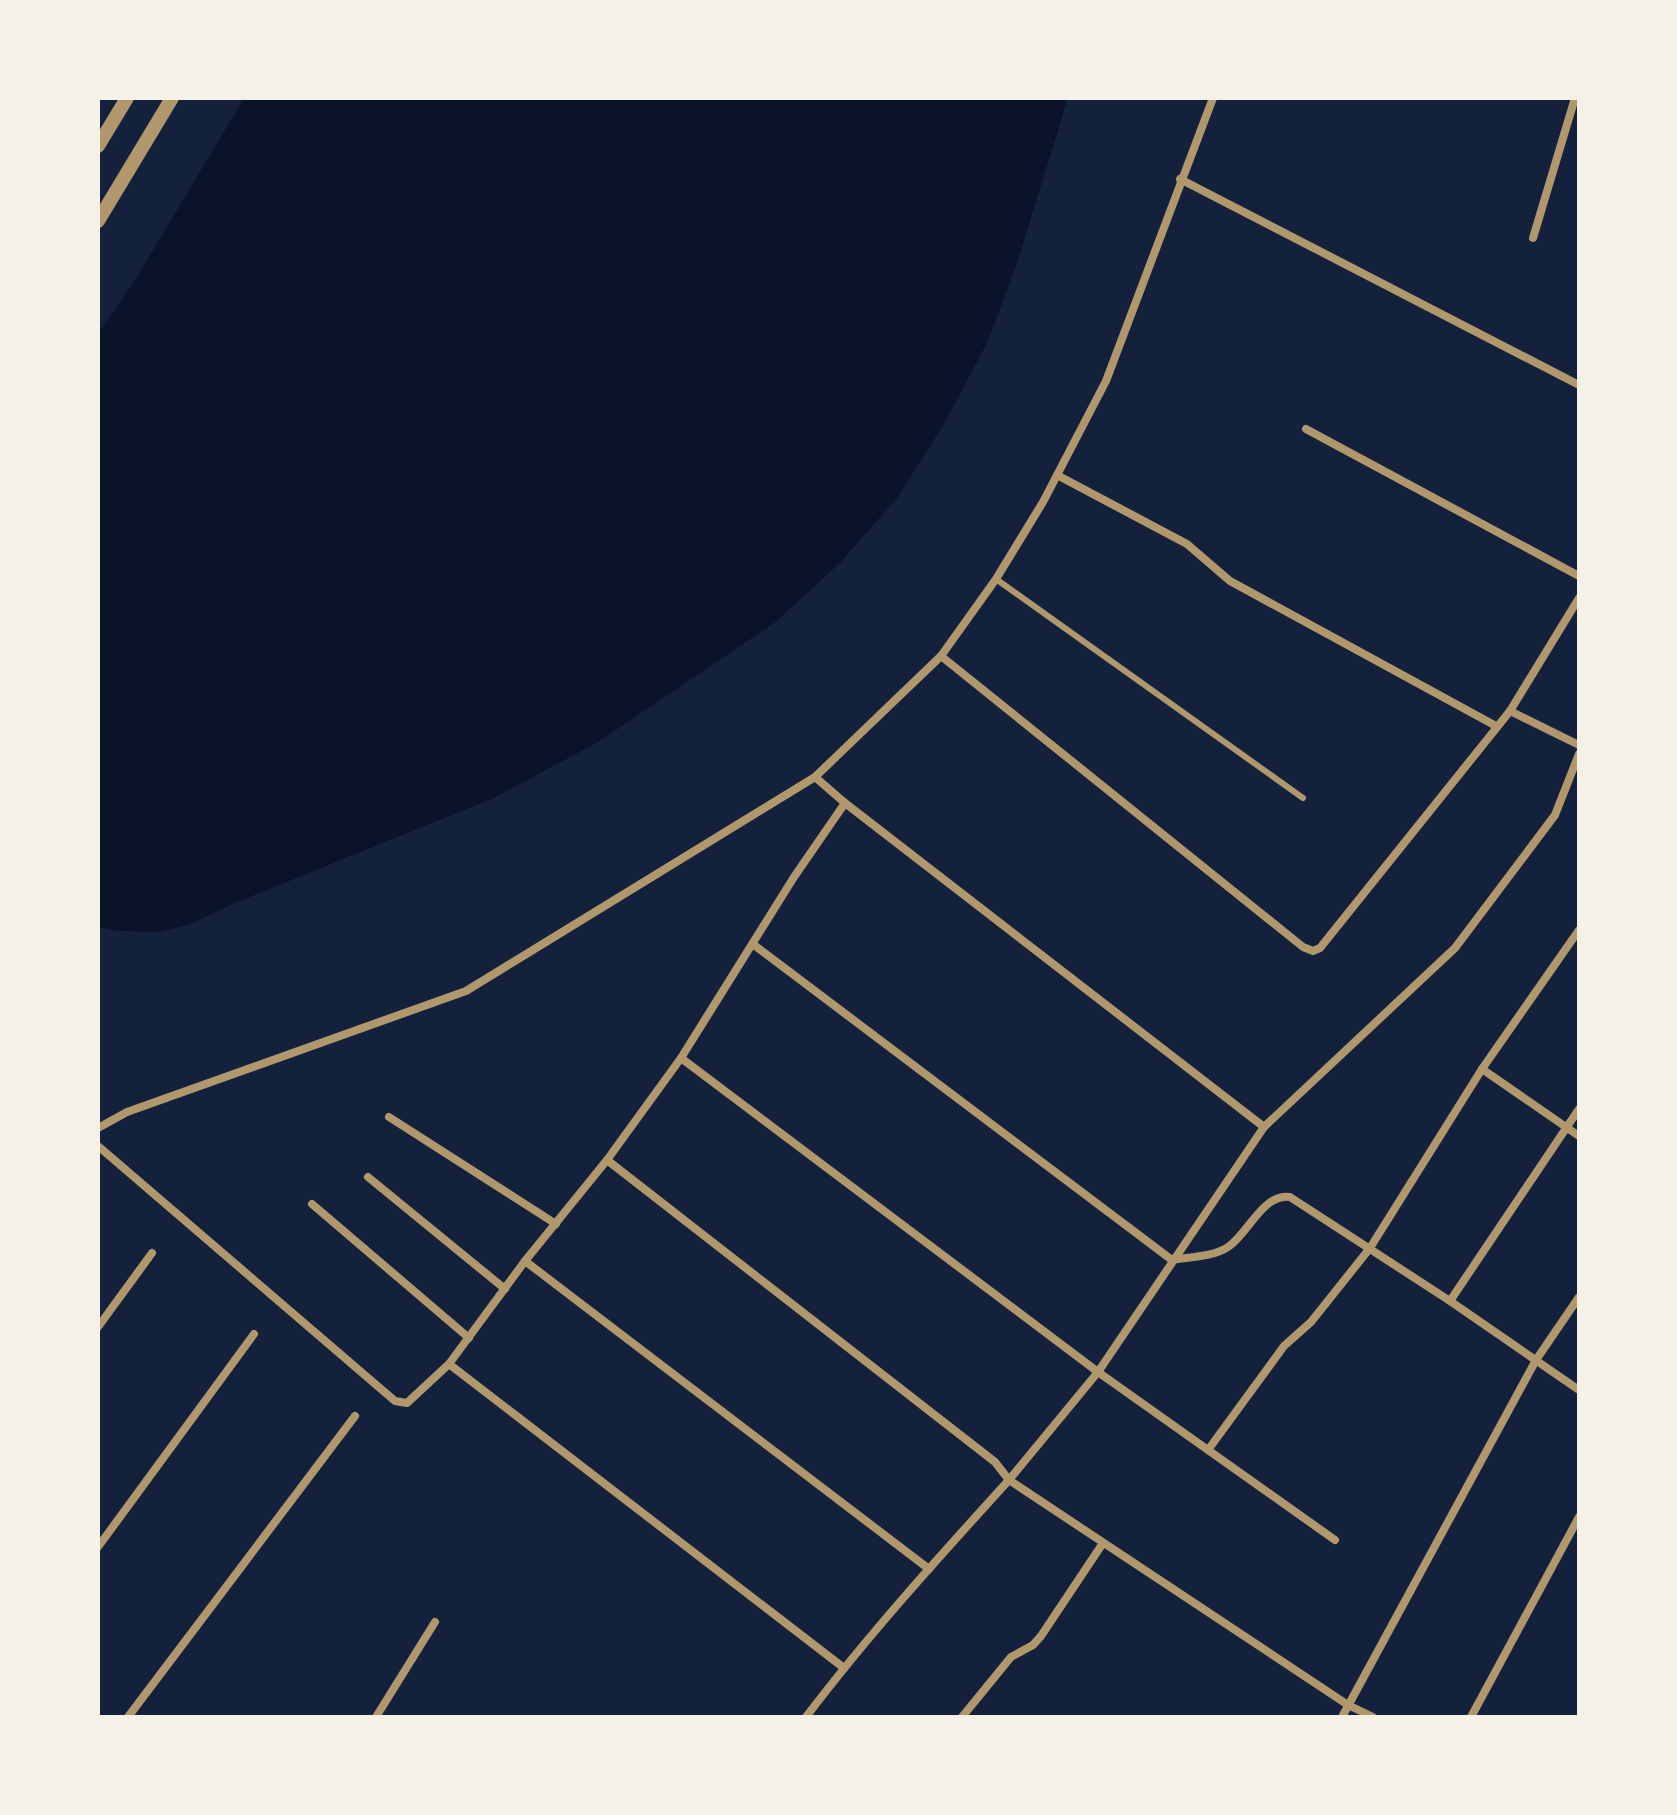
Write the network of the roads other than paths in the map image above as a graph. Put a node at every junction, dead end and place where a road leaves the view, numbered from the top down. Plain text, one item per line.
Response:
1 (127, 98) edge
2 (172, 98) edge
3 (1213, 98) edge
4 (1575, 98) edge
5 (98, 146) edge
6 (1180, 179) junction
7 (98, 221) edge
8 (1533, 238) dead end
9 (1579, 385) edge
10 (1306, 429) dead end
11 (1057, 475) junction
12 (1579, 576) edge
13 (996, 579) junction
14 (1579, 598) edge
15 (941, 656) junction
16 (1510, 711) junction
17 (1496, 726) junction
18 (1579, 745) edge
19 (1579, 754) edge
20 (815, 777) junction
21 (1303, 798) dead end
22 (845, 803) junction
23 (1579, 930) edge
24 (754, 945) junction
25 (681, 1058) junction
26 (1482, 1069) junction
27 (1579, 1109) edge
28 (389, 1117) dead end
29 (1264, 1127) junction
30 (1566, 1127) junction
31 (98, 1128) edge
32 (1579, 1136) edge
33 (98, 1146) edge
34 (607, 1160) junction
35 (368, 1177) dead end
36 (312, 1204) dead end
37 (556, 1224) junction
38 (1370, 1248) junction
39 (152, 1253) dead end
40 (1172, 1260) junction
41 (525, 1261) junction
42 (505, 1289) junction
43 (1579, 1297) edge
44 (1450, 1301) junction
45 (98, 1327) edge
46 (254, 1334) dead end
47 (469, 1338) junction
48 (1536, 1360) junction
49 (449, 1364) junction
50 (1098, 1372) junction
51 (1579, 1390) edge
52 (355, 1416) dead end
53 (1208, 1450) junction
54 (1009, 1480) junction
55 (1579, 1517) edge
56 (1335, 1540) dead end
57 (1103, 1543) junction
58 (98, 1547) edge
59 (929, 1569) junction
60 (435, 1622) dead end
61 (844, 1668) junction
62 (1348, 1705) junction
63 (128, 1717) edge
64 (376, 1717) edge
65 (806, 1717) edge
66 (962, 1717) edge
67 (1342, 1717) edge
68 (1373, 1717) edge
69 (1471, 1717) edge

1 - 5 street
2 - 7 street
3 - 6 street
4 - 8 street
6 - 9 street
6 - 11 street
10 - 12 street
11 - 13 street
11 - 17 street
13 - 15 street
13 - 21 lane
14 - 16 street
15 - 17 street
15 - 20 street
16 - 17 street
16 - 18 street
19 - 29 street
20 - 22 street
20 - 31 street
22 - 24 street
22 - 29 street
23 - 26 street
24 - 25 street
24 - 40 street
25 - 34 street
25 - 50 street
26 - 30 street
26 - 38 street
27 - 30 street
28 - 37 street
29 - 40 street
30 - 32 street
30 - 44 street
33 - 49 street
34 - 37 street
34 - 54 street
35 - 42 street
36 - 47 street
37 - 41 street
38 - 40 street
38 - 44 street
38 - 53 street
39 - 45 street
40 - 50 street
41 - 42 street
41 - 59 street
42 - 47 street
43 - 48 street
44 - 48 street
46 - 58 street
47 - 49 street
48 - 51 street
48 - 62 street
49 - 61 street
50 - 53 street
50 - 54 street
52 - 63 street
53 - 56 street
54 - 57 street
54 - 59 street
55 - 69 street
57 - 62 street
57 - 66 street
59 - 61 street
60 - 64 street
61 - 65 street
62 - 67 street
62 - 68 street

